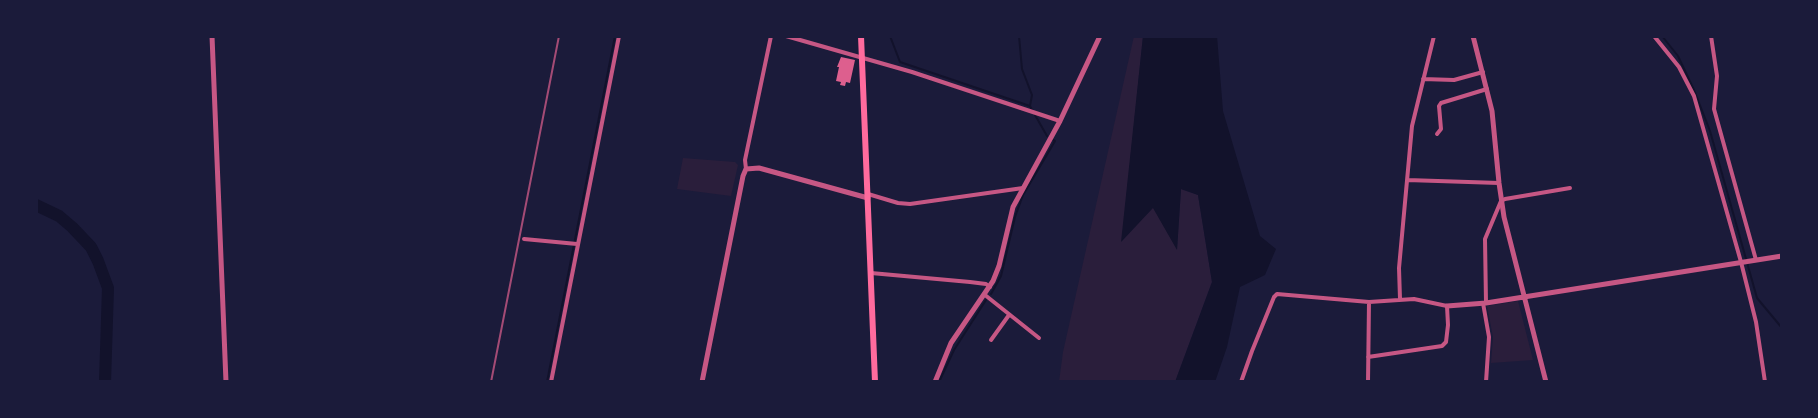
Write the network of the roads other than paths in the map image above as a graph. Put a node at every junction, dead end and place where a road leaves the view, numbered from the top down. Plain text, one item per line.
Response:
1 (212, 36) edge
2 (619, 36) edge
3 (771, 36) edge
4 (786, 36) edge
5 (861, 36) edge
6 (1100, 36) edge
7 (1434, 36) edge
8 (1472, 36) edge
9 (1654, 36) edge
10 (1712, 36) edge
11 (862, 58) junction
12 (1482, 72) junction
13 (1423, 79) junction
14 (1487, 89) junction
15 (1060, 121) junction
16 (1437, 134) dead end
17 (746, 169) junction
18 (1407, 180) junction
19 (1499, 184) junction
20 (1023, 188) junction
21 (1570, 188) dead end
22 (868, 196) junction
23 (1501, 201) junction
24 (524, 239) dead end
25 (575, 244) junction
26 (1782, 256) edge
27 (1753, 260) junction
28 (1742, 262) junction
29 (871, 273) junction
30 (990, 287) junction
31 (984, 295) junction
32 (1524, 296) junction
33 (1400, 299) junction
34 (1369, 302) junction
35 (1485, 303) junction
36 (1446, 306) junction
37 (1009, 315) junction
38 (1038, 338) dead end
39 (991, 340) dead end
40 (1368, 357) junction
41 (226, 382) edge
42 (551, 382) edge
43 (702, 382) edge
44 (875, 382) edge
45 (935, 382) edge
46 (1241, 382) edge
47 (1368, 382) edge
48 (1486, 382) edge
49 (1546, 382) edge
50 (1765, 382) edge

1 - 41 street
2 - 25 street
3 - 17 street
4 - 11 street
5 - 11 main road
6 - 15 street
7 - 13 street
8 - 12 street
9 - 28 street
10 - 27 street
11 - 15 street
11 - 22 main road
12 - 13 street
12 - 14 street
13 - 18 street
14 - 16 street
14 - 19 street
15 - 20 street
17 - 22 street
17 - 43 street
18 - 19 street
18 - 33 street
19 - 23 street
20 - 22 street
20 - 30 street
21 - 23 street
22 - 29 main road
23 - 32 street
23 - 35 street
24 - 25 street
25 - 42 street
26 - 27 street
27 - 28 street
28 - 32 street
28 - 50 street
29 - 30 street
29 - 44 main road
30 - 31 street
31 - 37 street
31 - 45 street
32 - 35 street
32 - 49 street
33 - 34 street
33 - 36 street
34 - 40 street
34 - 46 street
35 - 36 street
35 - 48 street
36 - 40 street
37 - 38 street
37 - 39 street
40 - 47 street

